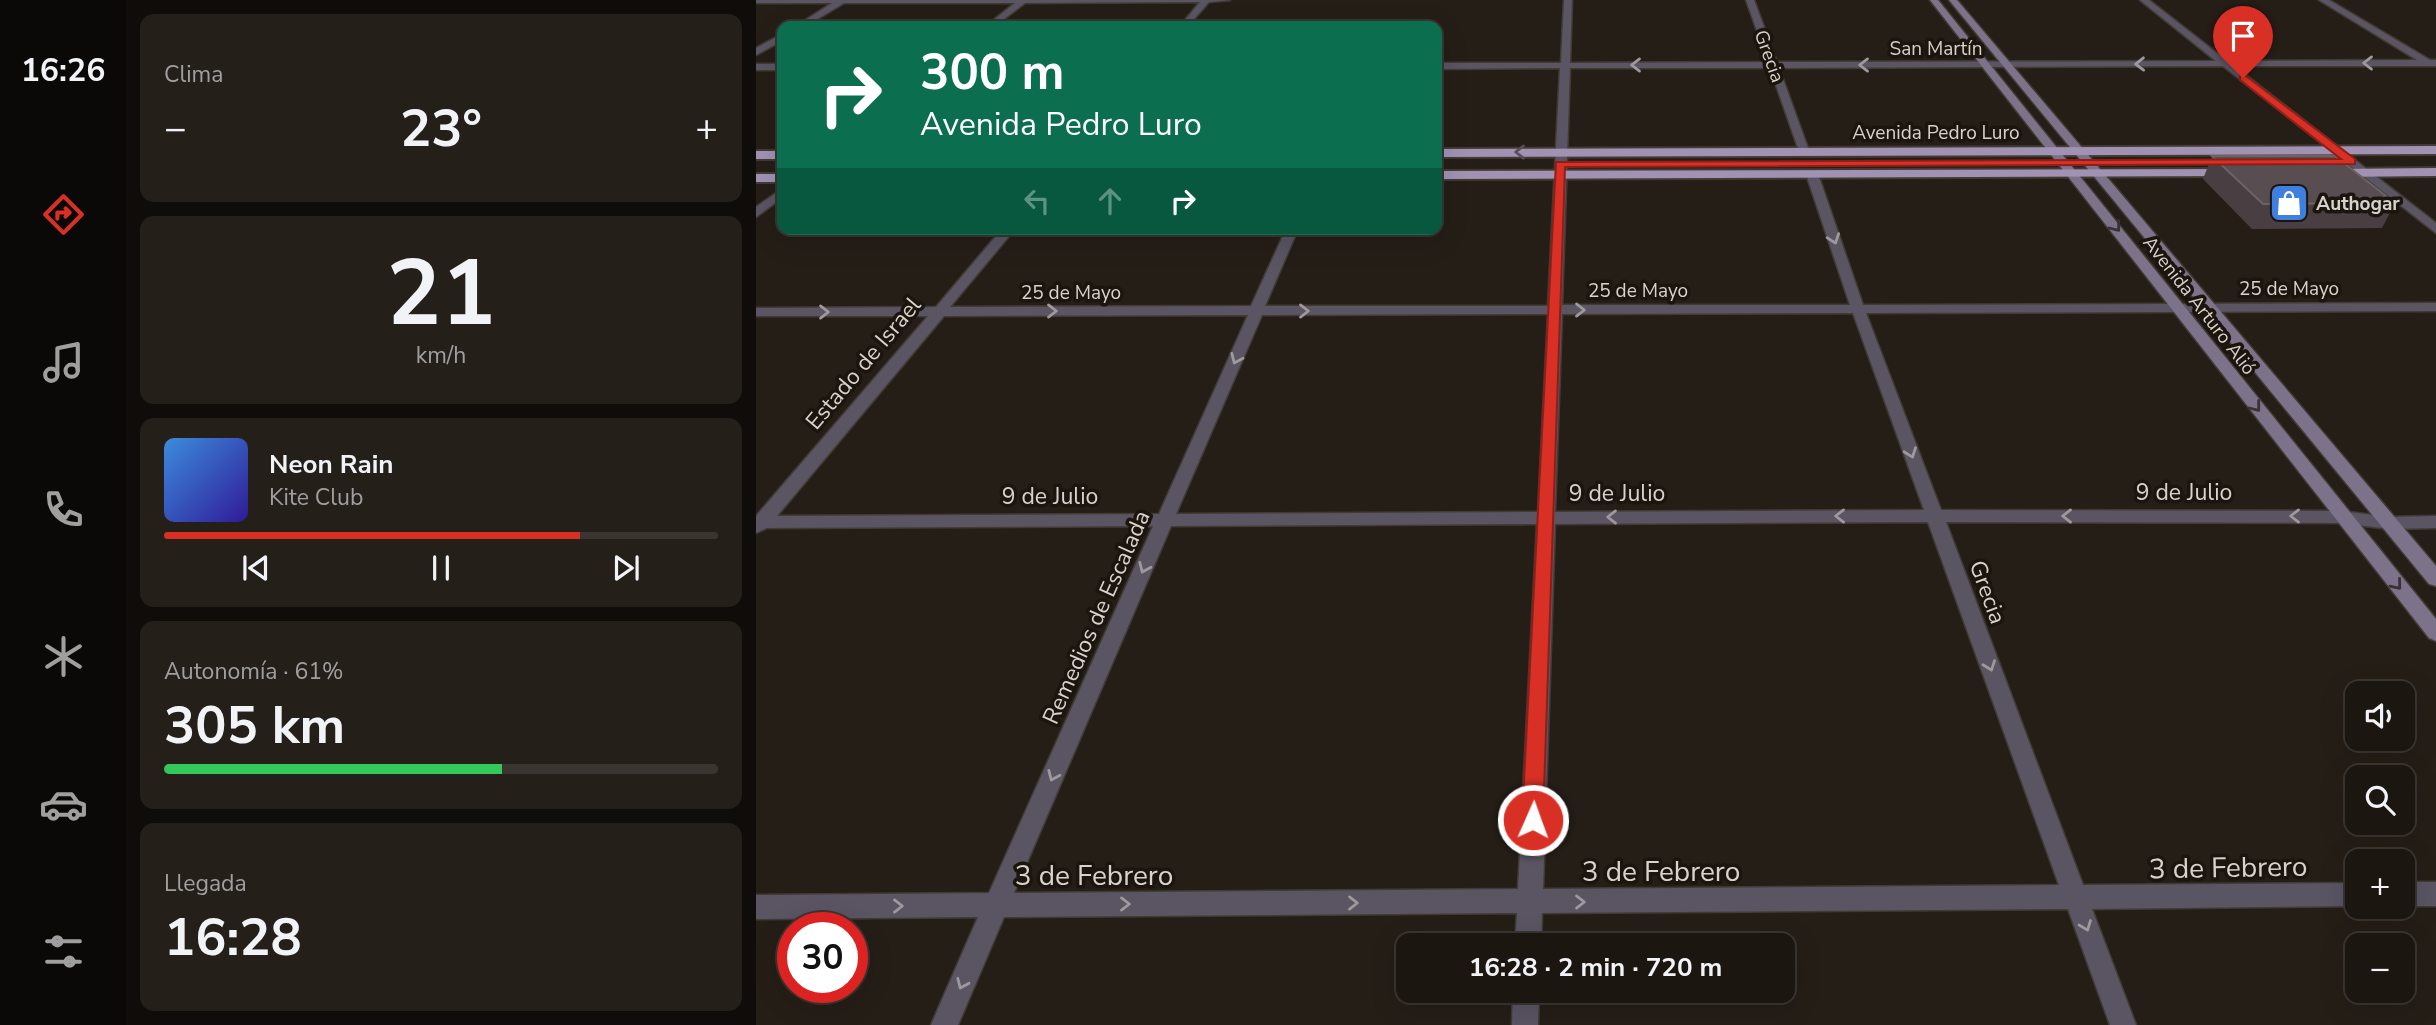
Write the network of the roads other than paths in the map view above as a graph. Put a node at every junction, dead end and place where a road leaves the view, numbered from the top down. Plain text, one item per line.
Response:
1 (843, 0) edge
2 (1023, 0) edge
3 (1207, 0) edge
4 (1226, 0) edge
5 (1567, 0) edge
6 (1750, 0) edge
7 (1934, 0) edge
8 (1953, 0) edge
9 (2144, 0) edge
10 (2323, 0) edge
11 (756, 1) edge
12 (808, 21) edge
13 (996, 21) edge
14 (1188, 21) edge
15 (777, 40) edge
16 (756, 52) edge
17 (2225, 64) junction
18 (1564, 65) junction
19 (1773, 65) junction
20 (2433, 65) edge
21 (1442, 66) edge
22 (1988, 66) junction
23 (2008, 66) junction
24 (756, 67) edge
25 (777, 67) edge
26 (2336, 150) junction
27 (2436, 150) edge
28 (1804, 151) junction
29 (2056, 151) junction
30 (1442, 153) edge
31 (756, 155) edge
32 (777, 155) edge
33 (2436, 161) edge
34 (2088, 162) junction
35 (2351, 162) junction
36 (1442, 164) edge
37 (1560, 164) junction
38 (756, 166) edge
39 (777, 166) edge
40 (2069, 168) junction
41 (2245, 173) edge
42 (2312, 173) edge
43 (2365, 173) junction
44 (2436, 173) edge
45 (1812, 174) junction
46 (1442, 176) edge
47 (777, 177) edge
48 (756, 178) edge
49 (777, 196) edge
50 (756, 213) edge
51 (2436, 229) edge
52 (1004, 235) edge
53 (1290, 235) edge
54 (2436, 307) edge
55 (2178, 308) junction
56 (2207, 308) junction
57 (1858, 309) junction
58 (1554, 310) junction
59 (1257, 311) junction
60 (756, 312) edge
61 (937, 312) junction
62 (1934, 516) junction
63 (1546, 517) junction
64 (2341, 517) junction
65 (1166, 519) junction
66 (2389, 523) junction
67 (2436, 523) edge
68 (758, 525) edge
69 (2436, 579) edge
70 (2436, 634) edge
71 (2415, 894) edge
72 (2436, 894) edge
73 (2345, 895) edge
74 (2075, 898) junction
75 (1529, 902) junction
76 (997, 905) junction
77 (756, 907) edge
78 (1528, 933) edge
79 (1526, 1003) edge
80 (944, 1025) edge
81 (1525, 1025) edge
82 (2123, 1025) edge

1 - 2 street
1 - 11 street
1 - 12 street
2 - 3 street
2 - 13 street
3 - 4 street
3 - 14 street
5 - 18 street
6 - 19 street, Grecia
7 - 22 main road, Avenida Arturo Alió
8 - 23 main road, Avenida Arturo Alió
9 - 17 street
10 - 20 street
15 - 16 street
20 -> 17 street, San Martín
17 -> 23 street, San Martín
17 - 26 street
19 -> 18 street, San Martín
18 - 21 street, San Martín
18 - 37 street
22 -> 19 street, San Martín
19 - 28 street, Grecia
22 - 23 street, San Martín
22 - 29 main road, Avenida Arturo Alió
23 - 34 main road, Avenida Arturo Alió
24 - 25 street
26 - 27 highway, Avenida Pedro Luro
26 - 34 highway, Avenida Pedro Luro
26 - 35 street
28 - 29 highway, Avenida Pedro Luro
28 - 37 highway, Avenida Pedro Luro
29 - 34 highway, Avenida Pedro Luro
29 - 40 main road, Avenida Arturo Alió
37 -> 30 highway, Avenida Pedro Luro
31 - 32 highway
33 - 35 highway, Avenida Pedro Luro
34 - 35 highway, Avenida Pedro Luro
34 - 40 highway, Avenida Pedro Luro
34 - 41 highway, Avenida Pedro Luro
34 - 56 main road, Avenida Arturo Alió
35 - 43 street
36 - 37 highway, Avenida Pedro Luro
37 - 40 highway, Avenida Pedro Luro
37 - 45 highway, Avenida Pedro Luro
37 - 46 highway, Avenida Pedro Luro
37 - 58 street
38 - 39 highway
40 - 45 highway, Avenida Pedro Luro
40 -> 55 main road, Avenida Arturo Alió
42 - 43 highway
43 - 44 highway
43 - 51 street
45 -> 57 street, Grecia
47 - 48 highway
49 - 50 street
52 - 61 street, Estado de Israel
53 - 59 street, Remedios de Escalada
54 - 56 street, 25 de Mayo
55 - 56 street, 25 de Mayo
55 - 57 street, 25 de Mayo
55 -> 64 main road, Avenida Arturo Alió
56 - 66 main road, Avenida Arturo Alió
58 -> 57 street, 25 de Mayo
57 -> 62 street, Grecia
59 -> 58 street, 25 de Mayo
58 - 63 street
61 -> 59 street, 25 de Mayo
59 -> 65 street, Remedios de Escalada
60 -> 61 street, 25 de Mayo
61 - 68 street, Estado de Israel
62 -> 63 street, 9 de Julio
64 -> 62 street, 9 de Julio
62 -> 74 street, Grecia
63 - 65 street, 9 de Julio
63 - 75 street
64 - 66 street, 9 de Julio
64 -> 70 main road, Avenida Arturo Alió
65 - 68 street, 9 de Julio
65 -> 76 street, Remedios de Escalada
66 - 67 street, 9 de Julio
66 - 69 main road, Avenida Arturo Alió
71 - 72 street
73 - 74 street, 3 de Febrero
75 -> 74 street, 3 de Febrero
74 -> 82 street, Grecia
76 -> 75 street, 3 de Febrero
75 - 78 street
77 -> 76 street, 3 de Febrero
76 -> 80 street, Remedios de Escalada
79 - 81 street

